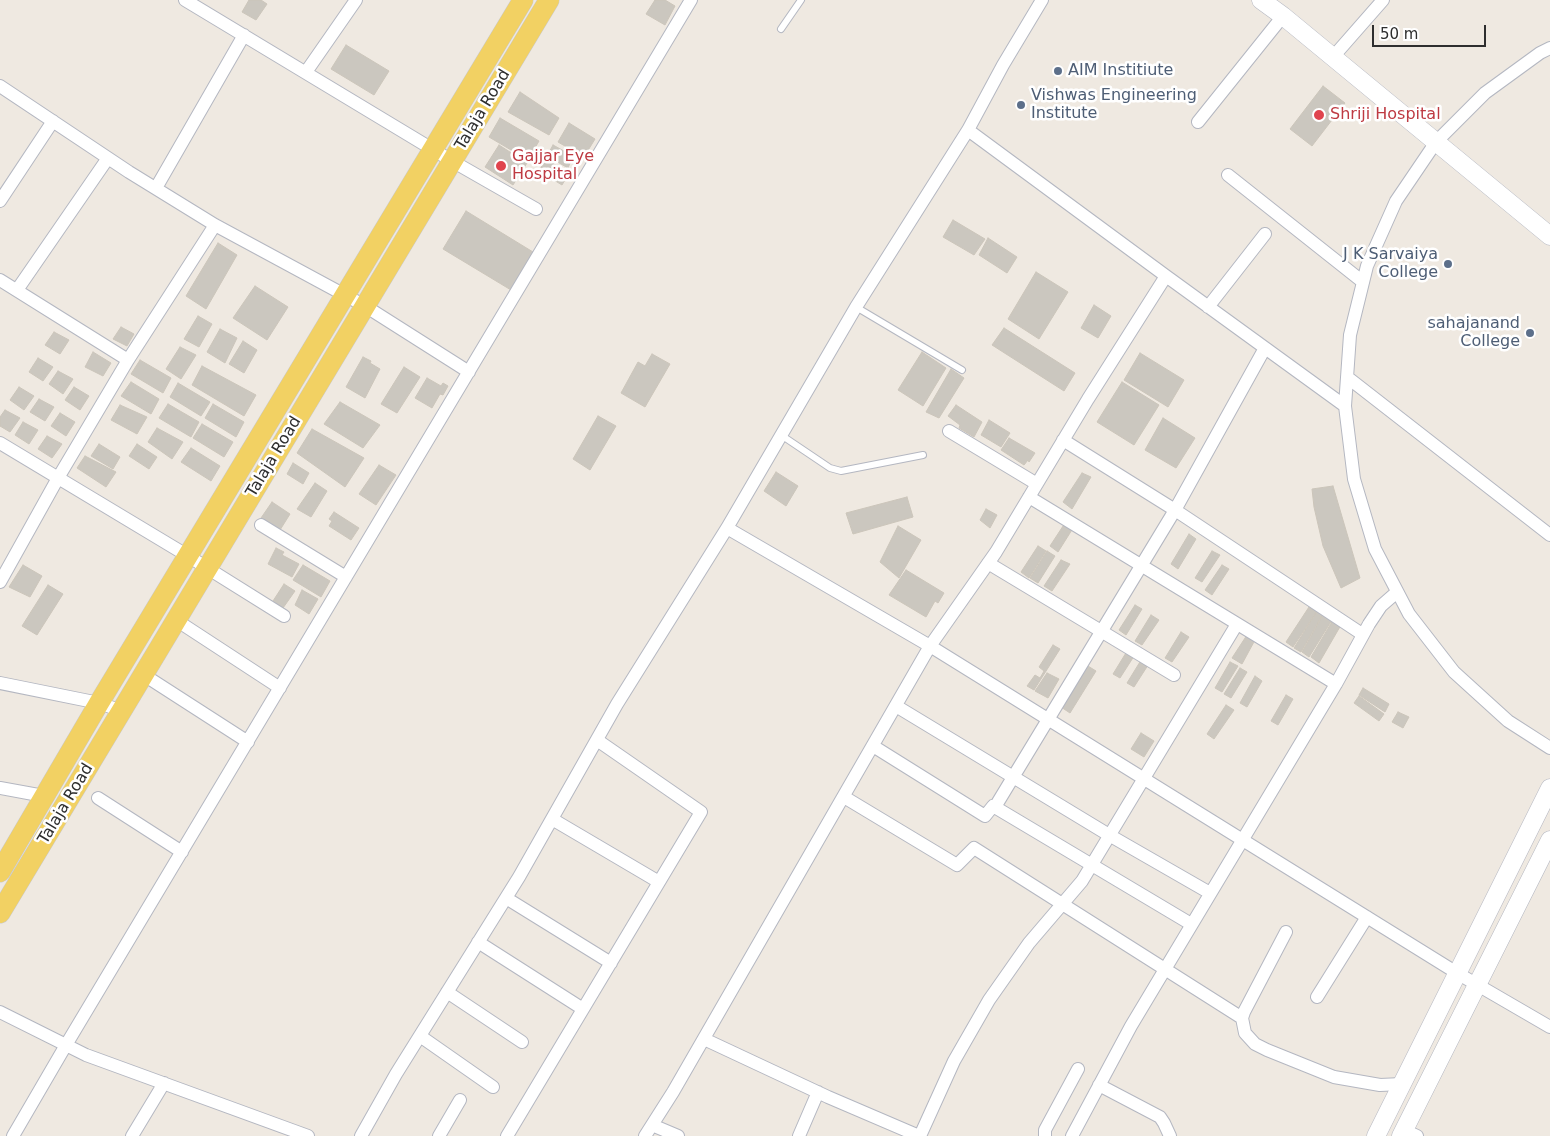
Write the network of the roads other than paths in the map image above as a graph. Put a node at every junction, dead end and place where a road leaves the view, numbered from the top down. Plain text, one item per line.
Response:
1 (356, 0) edge
2 (523, 0) edge
3 (549, 0) edge
4 (691, 0) edge
5 (801, 0) edge
6 (1042, 0) edge
7 (1261, 0) edge
8 (1383, 0) edge
9 (188, 1) edge
10 (1283, 16) junction
11 (781, 29) dead end
12 (244, 35) junction
13 (1550, 48) edge
14 (1332, 57) junction
15 (306, 72) junction
16 (0, 86) edge
17 (53, 121) junction
18 (1198, 122) dead end
19 (968, 130) junction
20 (1436, 142) junction
21 (433, 149) junction
22 (108, 158) junction
23 (452, 161) junction
24 (1228, 175) dead end
25 (156, 188) junction
26 (0, 201) edge
27 (536, 209) dead end
28 (214, 225) junction
29 (1265, 234) dead end
30 (1550, 236) edge
31 (1166, 276) junction
32 (0, 280) edge
33 (1363, 282) junction
34 (17, 290) junction
35 (347, 295) junction
36 (366, 306) junction
37 (856, 307) junction
38 (1208, 307) junction
39 (1265, 348) junction
40 (128, 360) junction
41 (962, 370) dead end
42 (469, 372) junction
43 (1347, 377) junction
44 (1346, 406) junction
45 (949, 431) dead end
46 (781, 435) junction
47 (1063, 440) junction
48 (0, 443) edge
49 (923, 455) dead end
50 (58, 478) junction
51 (1037, 484) junction
52 (1029, 497) junction
53 (1175, 510) junction
54 (261, 525) dead end
55 (727, 528) junction
56 (1550, 535) edge
57 (188, 556) junction
58 (988, 563) junction
59 (1142, 564) junction
60 (207, 568) junction
61 (346, 577) junction
62 (0, 582) edge
63 (1397, 592) junction
64 (284, 616) dead end
65 (176, 620) junction
66 (1237, 624) junction
67 (1102, 630) junction
68 (1362, 634) junction
69 (930, 646) junction
70 (144, 675) junction
71 (1174, 675) dead end
72 (0, 683) edge
73 (1336, 684) junction
74 (280, 688) junction
75 (99, 703) junction
76 (896, 706) junction
77 (122, 711) junction
78 (1048, 718) junction
79 (597, 740) junction
80 (248, 742) junction
81 (873, 746) junction
82 (1550, 748) edge
83 (1014, 776) junction
84 (1144, 778) junction
85 (0, 788) edge
86 (1550, 788) edge
87 (44, 796) junction
88 (844, 796) junction
89 (98, 798) dead end
90 (995, 807) junction
91 (552, 819) junction
92 (1109, 835) junction
93 (1244, 840) junction
94 (1550, 840) edge
95 (182, 852) junction
96 (2, 864) edge
97 (1092, 865) junction
98 (659, 882) junction
99 (1210, 893) junction
100 (506, 898) junction
101 (1063, 904) junction
102 (0, 914) edge
103 (1367, 917) junction
104 (1191, 924) junction
105 (1286, 932) dead end
106 (478, 942) junction
107 (611, 963) junction
108 (1164, 970) junction
109 (1457, 973) junction
110 (1477, 984) junction
111 (447, 992) junction
112 (1317, 997) dead end
113 (583, 1009) junction
114 (0, 1012) edge
115 (1242, 1018) junction
116 (1550, 1027) edge
117 (420, 1036) junction
118 (704, 1039) junction
119 (522, 1042) dead end
120 (66, 1045) junction
121 (1078, 1069) dead end
122 (164, 1083) junction
123 (1402, 1084) junction
124 (1099, 1085) junction
125 (493, 1086) dead end
126 (818, 1092) junction
127 (460, 1100) dead end
128 (652, 1125) junction
129 (1407, 1134) edge
130 (14, 1136) edge
131 (132, 1136) edge
132 (308, 1136) edge
133 (361, 1136) edge
134 (440, 1136) edge
135 (507, 1136) edge
136 (645, 1136) edge
137 (678, 1136) edge
138 (799, 1136) edge
139 (919, 1136) edge
140 (1045, 1136) edge
141 (1072, 1136) edge
142 (1170, 1136) edge
143 (1376, 1136) edge

1 - 15 street
2 - 21 main road, Talaja Road
3 - 23 main road, Talaja Road
4 - 42 street
5 - 11 lane
6 - 19 street
7 - 10 street
8 - 14 street
9 - 12 street
10 - 14 street
10 - 18 street
12 - 15 street
12 - 25 street
13 - 20 street
14 - 20 street
15 - 21 street
16 - 17 street
17 - 22 street
17 - 26 street
19 - 31 street
19 - 37 street
20 - 30 street
20 - 33 street
21 - 23 street
21 - 35 main road, Talaja Road
22 - 25 street
22 - 34 street
23 - 27 street
23 - 36 main road, Talaja Road
24 - 33 street
25 - 28 street
28 - 35 street
28 - 40 street
29 - 38 street
31 - 38 street
31 - 47 street
32 - 34 street
33 - 43 street
34 - 40 street
35 - 36 street
35 - 57 main road, Talaja Road
36 - 42 street
36 - 60 main road, Talaja Road
37 - 41 lane
37 - 46 street
38 - 39 street
39 - 44 street
39 - 53 street
40 - 50 street
42 - 61 street
43 - 44 street
43 - 56 street
44 - 63 street
45 - 51 street
46 - 49 lane
46 - 55 street
47 - 51 street
47 - 53 street
48 - 50 street
50 - 57 street
50 - 62 street
51 - 52 street
52 - 58 street
52 - 59 street
53 - 59 street
53 - 68 street
54 - 61 street
55 - 69 street
55 - 79 street
57 - 60 street
57 - 75 main road, Talaja Road
58 - 67 street
58 - 69 street
59 - 66 street
59 - 67 street
60 - 64 street
60 - 65 main road, Talaja Road
61 - 74 street
63 - 68 street
63 - 82 street
65 - 70 main road, Talaja Road
65 - 74 street
66 - 73 street
66 - 84 street
67 - 71 street
67 - 78 street
68 - 73 street
69 - 76 street
69 - 78 street
70 - 77 main road, Talaja Road
70 - 80 street
72 - 75 street
73 - 93 street
74 - 80 street
75 - 77 street
75 - 87 main road, Talaja Road
76 - 81 street
76 - 83 street
77 - 102 main road, Talaja Road
78 - 83 street
78 - 84 street
79 - 91 street
79 - 98 street
80 - 95 street
81 - 88 street
81 - 90 street
83 - 90 street
83 - 92 street
84 - 92 street
84 - 93 street
85 - 87 street
86 - 109 street
87 - 96 main road, Talaja Road
88 - 101 street
88 - 118 street
89 - 95 street
90 - 97 street
91 - 98 street
91 - 100 street
92 - 97 street
92 - 99 street
93 - 99 street
93 - 103 street
94 - 110 street
95 - 120 street
97 - 101 street
97 - 104 street
98 - 107 street
99 - 104 street
100 - 106 street
100 - 107 street
101 - 108 street
101 - 139 street
103 - 109 street
103 - 112 street
104 - 108 street
105 - 115 street
106 - 111 street
106 - 113 street
107 - 113 street
108 - 115 street
108 - 124 street
109 - 110 street
109 - 123 street
110 - 116 street
110 - 129 street
111 - 117 street
111 - 119 street
113 - 135 street
114 - 120 street
115 - 123 street
117 - 125 street
117 - 133 street
118 - 126 street
118 - 128 street
120 - 122 street
120 - 130 street
121 - 140 street
122 - 131 street
122 - 132 street
123 - 143 street
124 - 141 street
124 - 142 street
126 - 138 street
126 - 139 street
127 - 134 street
128 - 136 street
128 - 137 street

